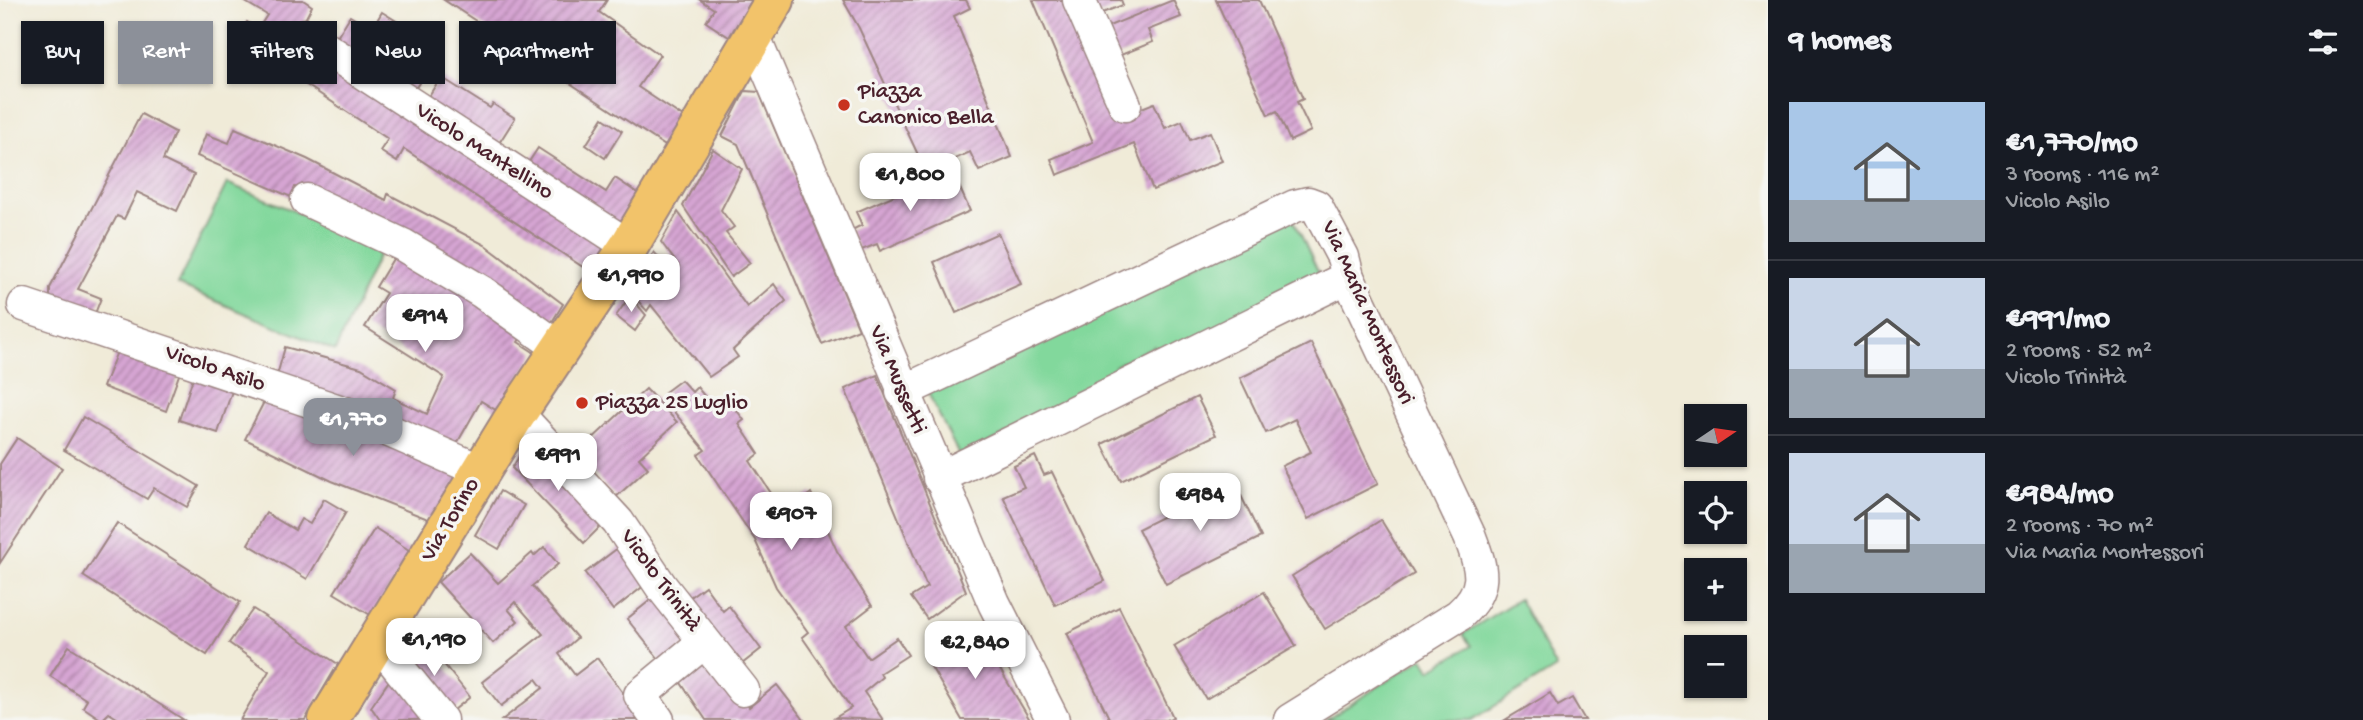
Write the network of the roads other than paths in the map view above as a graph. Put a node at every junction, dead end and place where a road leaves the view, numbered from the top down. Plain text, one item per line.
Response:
1 (775, 0) edge
2 (1079, 0) edge
3 (753, 35) junction
4 (337, 56) edge
5 (1125, 105) dead end
6 (307, 200) dead end
7 (629, 246) junction
8 (1348, 277) junction
9 (24, 305) dead end
10 (560, 348) junction
11 (902, 393) junction
12 (517, 413) junction
13 (481, 471) junction
14 (939, 478) junction
15 (377, 641) junction
16 (705, 642) junction
17 (743, 691) dead end
18 (328, 720) edge
19 (441, 720) edge
20 (658, 720) edge
21 (1053, 720) edge
22 (1290, 720) edge

1 - 3 main road, Via Torino
2 - 5 street
3 - 7 main road, Via Torino
3 - 11 street, Via Mussetti
4 - 7 street, Vicolo Mantellino
6 - 10 street
7 - 10 main road, Via Torino
8 - 11 street, Via Maria Montessori
8 - 14 street
8 - 22 street, Via Maria Montessori
9 - 13 street, Vicolo Asilo
10 - 12 main road, Via Torino
11 - 14 street, Via Mussetti
12 - 13 main road, Via Torino
12 - 16 street, Vicolo Trinità
13 - 15 main road, Via Torino
14 - 21 street, Via Mussetti
15 - 18 main road, Via Torino
15 - 19 street
16 - 17 street, Vicolo Trinità
16 - 20 street

